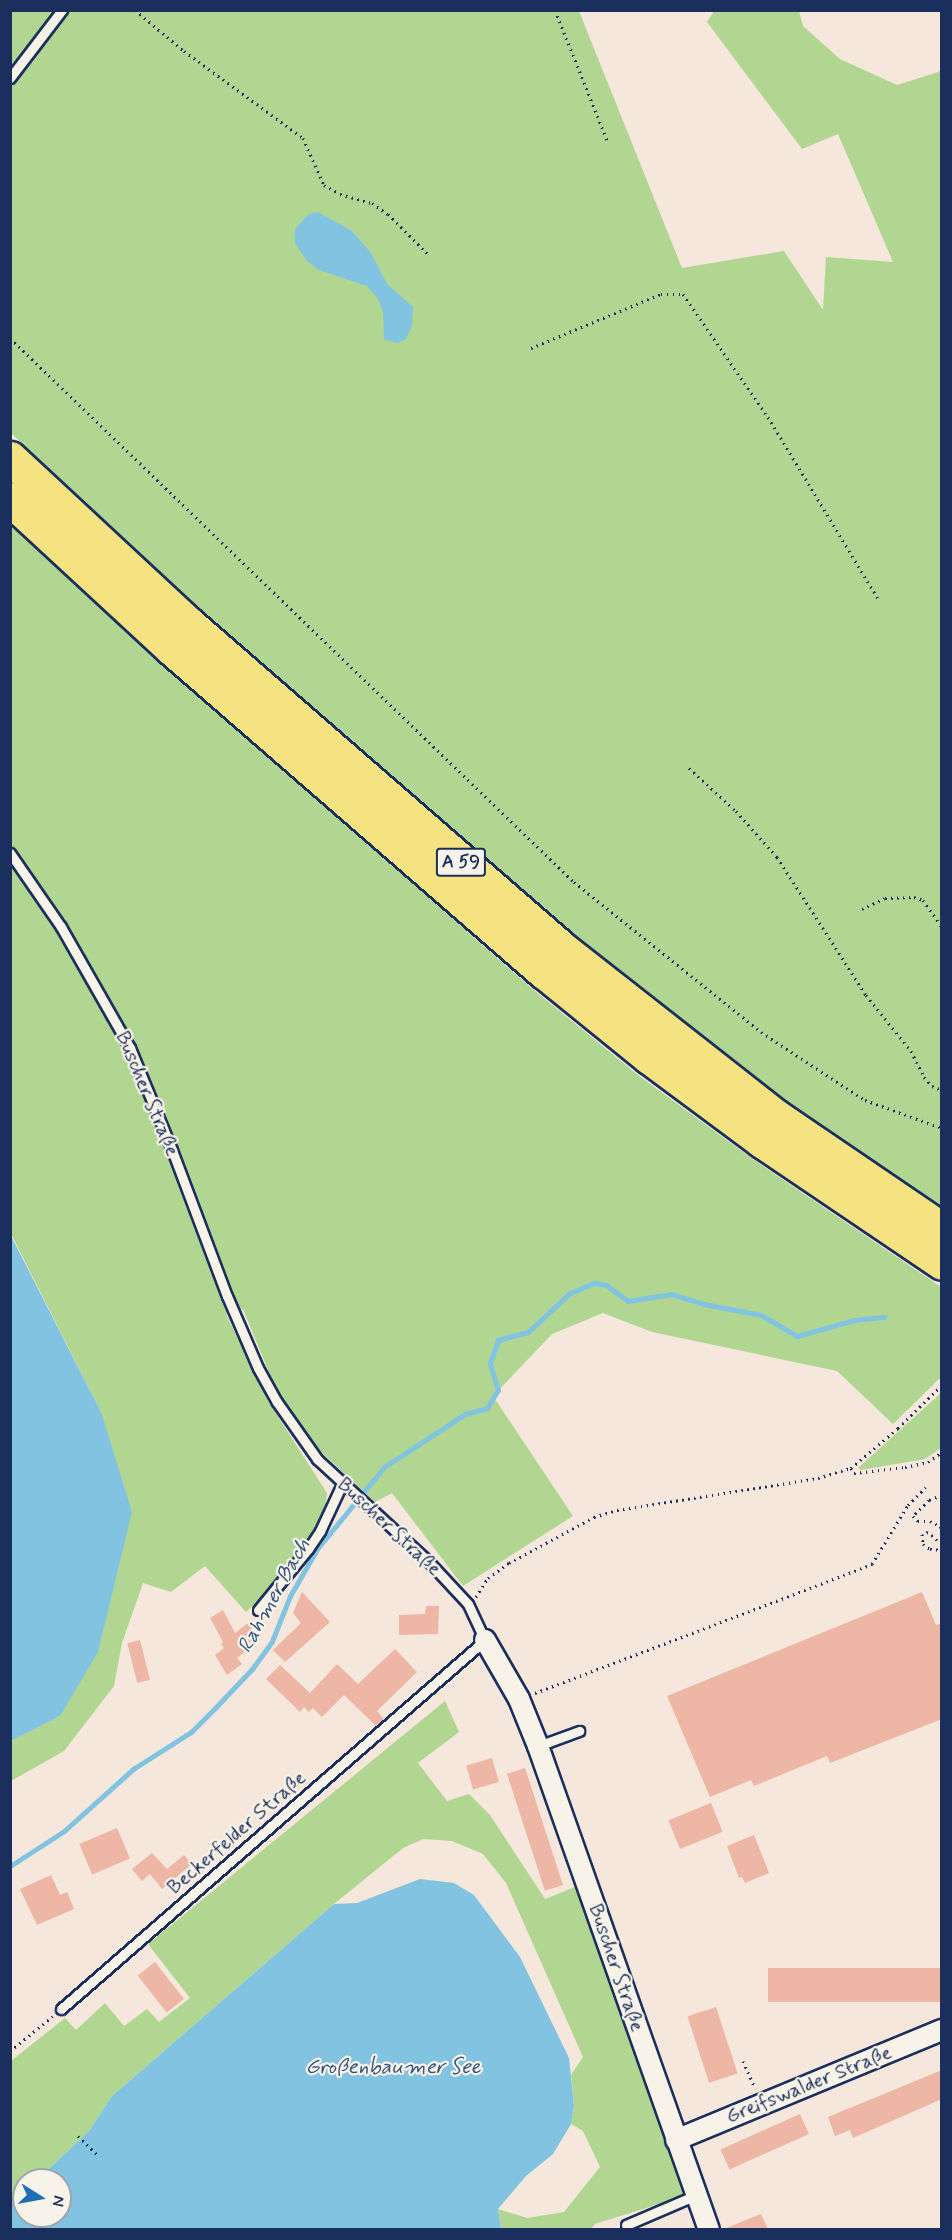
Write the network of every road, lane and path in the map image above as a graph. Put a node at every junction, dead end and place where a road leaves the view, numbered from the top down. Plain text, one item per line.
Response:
1 (62, 10) edge
2 (135, 10) edge
3 (555, 10) edge
4 (10, 78) edge
5 (607, 140) dead end
6 (429, 255) dead end
7 (10, 338) edge
8 (531, 348) dead end
9 (10, 458) edge
10 (10, 499) edge
11 (879, 600) dead end
12 (689, 768) dead end
13 (10, 853) edge
14 (862, 909) dead end
15 (942, 927) edge
16 (942, 1090) edge
17 (942, 1128) edge
18 (942, 1229) edge
19 (942, 1263) edge
20 (942, 1385) edge
21 (942, 1452) edge
22 (851, 1468) junction
23 (342, 1484) junction
24 (926, 1487) dead end
25 (942, 1495) edge
26 (942, 1529) edge
27 (942, 1538) edge
28 (942, 1550) edge
29 (468, 1604) junction
30 (258, 1610) dead end
31 (485, 1640) junction
32 (519, 1699) junction
33 (579, 1731) dead end
34 (538, 1746) junction
35 (61, 2008) joint
36 (942, 2030) edge
37 (10, 2051) edge
38 (743, 2061) dead end
39 (761, 2104) junction
40 (78, 2136) dead end
41 (676, 2140) junction
42 (99, 2156) dead end
43 (696, 2195) junction
44 (626, 2225) dead end
45 (709, 2229) edge

1 - 4 lane
2 - 6 path
3 - 5 path
7 - 17 path
8 - 11 path
9 - 18 highway, A 59
10 - 19 highway, A 59
12 - 16 path
13 - 23 lane, Buscher Straße
14 - 15 path
20 - 22 path
21 - 22 path
22 - 29 path
23 - 29 lane, Buscher Straße
23 - 30 lane
24 - 32 path
25 - 26 path
27 - 28 path
29 - 31 lane, Buscher Straße
31 - 32 street, Buscher Straße
31 - 35 lane, Beckerfelder Straße
32 - 34 street, Buscher Straße
33 - 34 lane
34 - 41 street, Buscher Straße
35 - 37 path
36 - 39 street, Greifswalder Straße
38 - 39 path
39 - 41 street, Greifswalder Straße
40 - 42 path
41 - 43 street, Buscher Straße
43 - 44 lane
43 - 45 street, Buscher Straße

